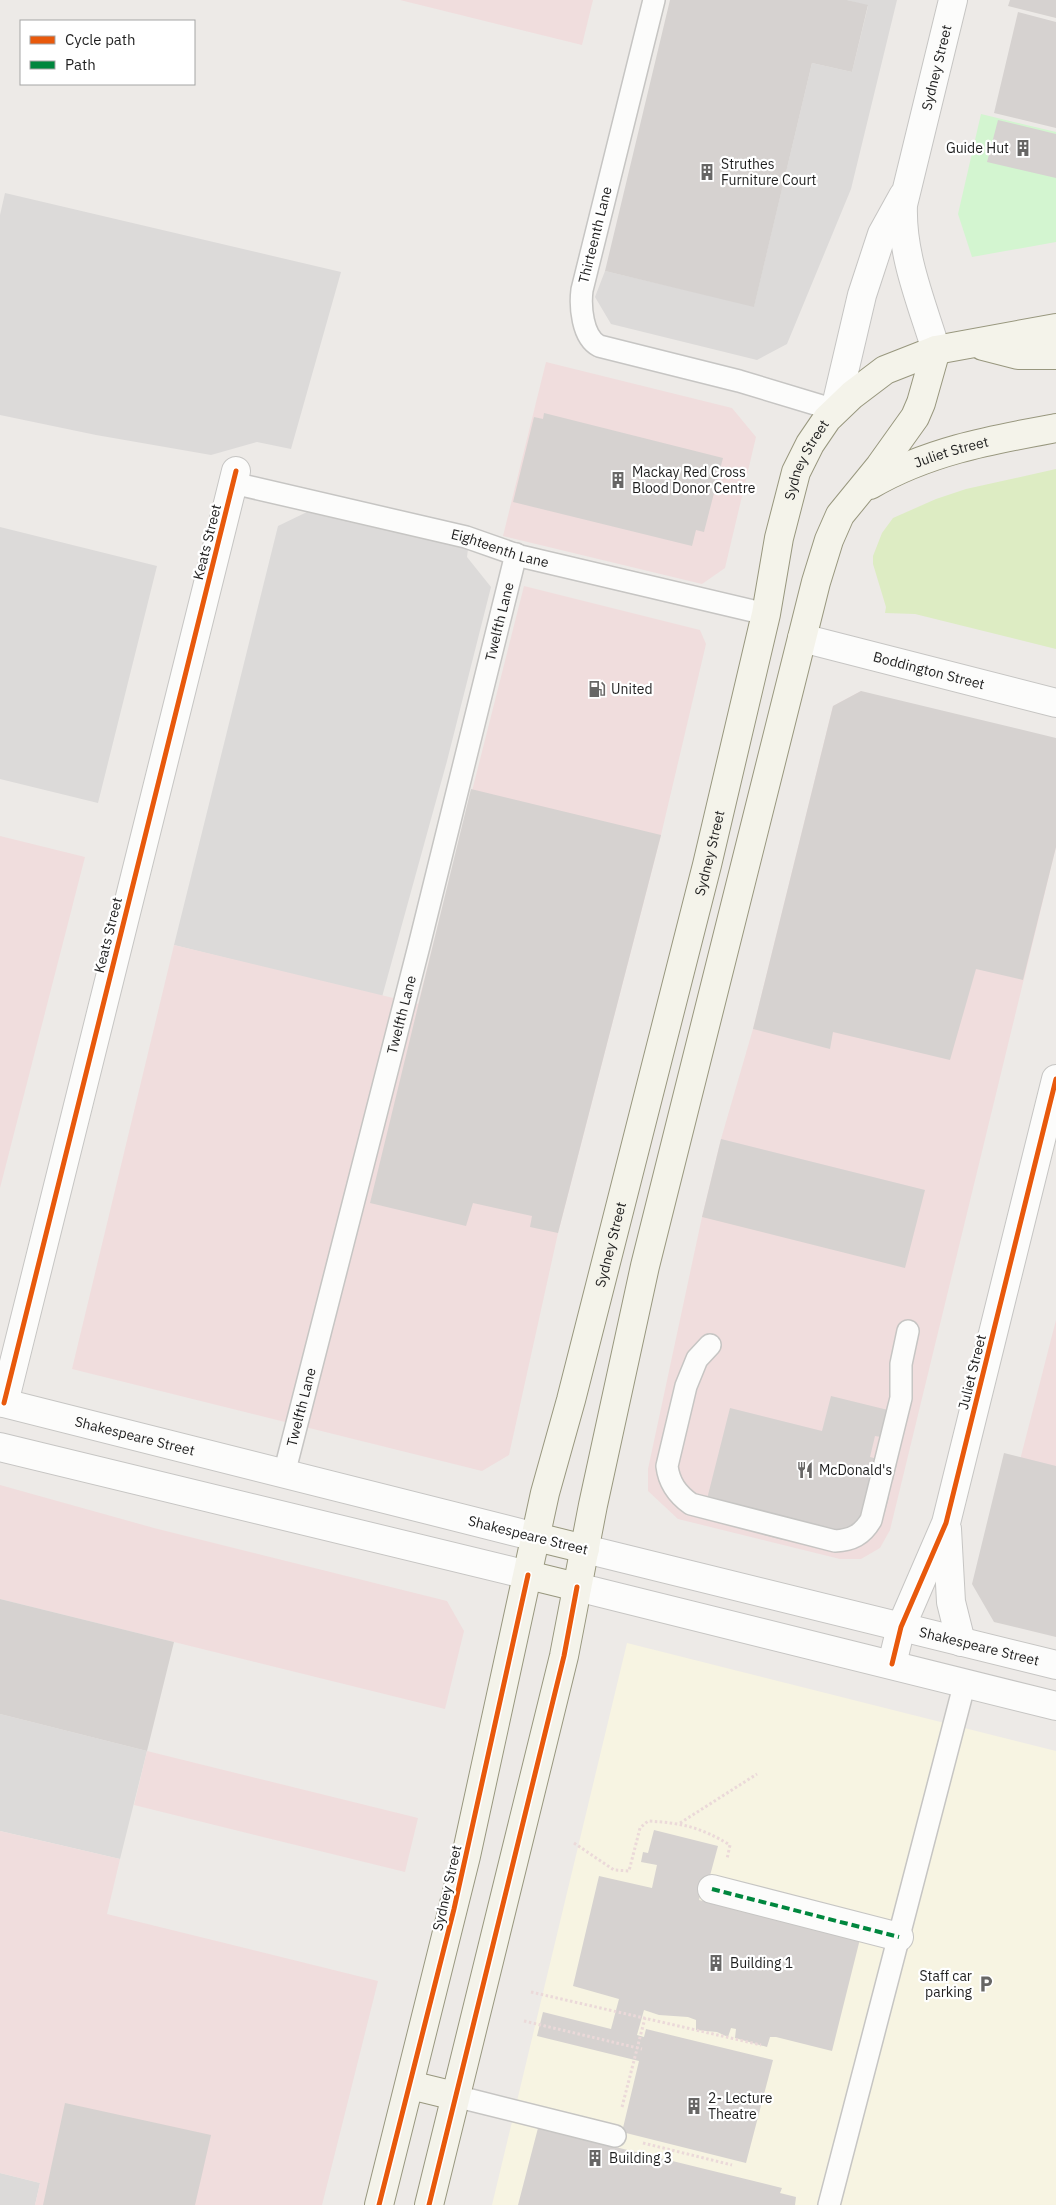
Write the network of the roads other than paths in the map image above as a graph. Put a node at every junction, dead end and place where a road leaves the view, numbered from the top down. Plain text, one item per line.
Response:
1 (654, 0) edge
2 (953, 0) edge
3 (905, 192) junction
4 (1056, 328) edge
5 (975, 343) junction
6 (936, 350) junction
7 (1056, 355) edge
8 (835, 410) junction
9 (1056, 428) edge
10 (234, 477) joint
11 (854, 498) junction
12 (516, 554) junction
13 (766, 614) junction
14 (802, 638) junction
15 (1056, 703) edge
16 (1056, 1079) edge
17 (908, 1331) dead end
18 (710, 1345) dead end
19 (2, 1403) edge
20 (0, 1447) edge
21 (284, 1474) junction
22 (946, 1523) junction
23 (536, 1537) junction
24 (585, 1549) junction
25 (528, 1575) junction
26 (577, 1587) junction
27 (901, 1627) junction
28 (961, 1642) junction
29 (892, 1664) junction
30 (1056, 1665) edge
31 (965, 1682) junction
32 (1056, 1706) edge
33 (716, 1890) road end
34 (899, 1937) junction
35 (410, 2085) junction
36 (455, 2096) junction
37 (614, 2136) road end
38 (379, 2205) edge
39 (429, 2205) edge
40 (829, 2205) edge

1 - 8 lane, Thirteenth Lane
2 - 3 street, Sydney Street
3 - 6 street
3 - 8 street
4 - 5 main road
5 - 6 main road
5 - 7 main road
6 - 8 main road, Sydney Street
6 - 11 main road
8 - 13 main road, Sydney Street
9 - 11 main road, Juliet Street
10 - 12 lane, Eighteenth Lane
10 - 19 street, Keats Street
11 - 14 main road
12 - 13 lane, Eighteenth Lane
12 - 21 lane, Twelfth Lane
13 - 14 main road
13 - 23 main road, Sydney Street
14 - 15 street, Boddington Street
14 - 24 main road
16 - 22 street, Juliet Street
17 - 18 lane
19 - 21 street, Shakespeare Street
20 - 25 street
21 - 23 street, Shakespeare Street
22 - 27 street, Juliet Street
22 - 28 street, Juliet Street
23 - 24 main road, Shakespeare Street
23 - 25 main road, Sydney Street
24 - 26 main road
24 - 27 street, Shakespeare Street
25 - 26 main road
25 - 35 main road, Sydney Street
26 - 29 street
26 - 36 main road
27 - 28 street, Shakespeare Street
27 - 29 street, Juliet Street
28 - 30 street, Shakespeare Street
29 - 31 street
31 - 32 street
31 - 34 lane
33 - 34 street
34 - 40 lane
35 - 36 main road
35 - 38 main road, Sydney Street
36 - 37 lane
36 - 39 main road

